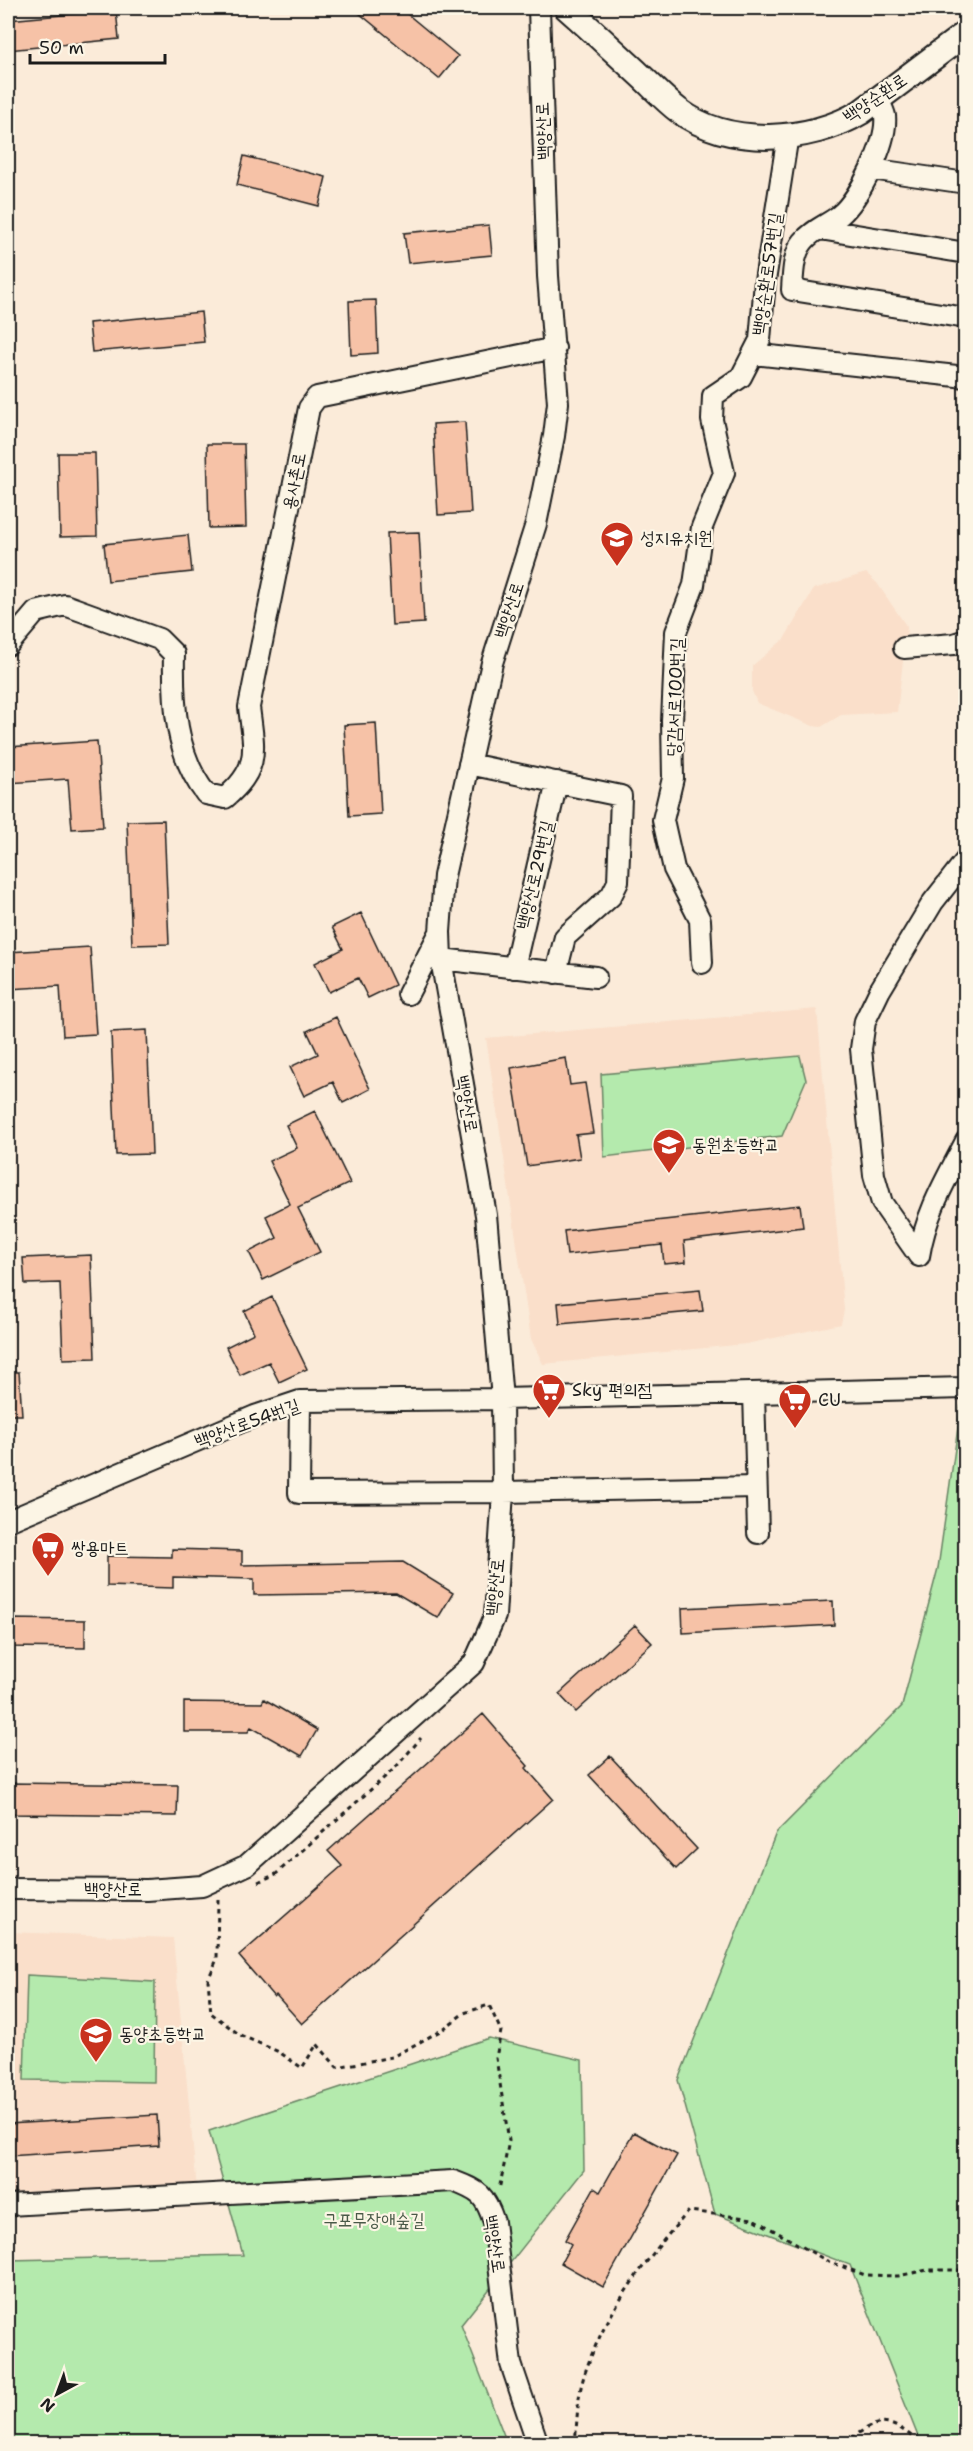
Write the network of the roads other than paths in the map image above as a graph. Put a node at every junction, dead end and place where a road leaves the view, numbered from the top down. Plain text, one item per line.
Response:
1 (539, 8) edge
2 (567, 8) edge
3 (966, 33) edge
4 (878, 99) junction
5 (788, 135) junction
6 (871, 169) junction
7 (966, 183) edge
8 (820, 230) junction
9 (966, 253) edge
10 (966, 318) edge
11 (555, 348) junction
12 (753, 354) junction
13 (966, 377) edge
14 (713, 396) joint
15 (966, 640) edge
16 (8, 645) edge
17 (904, 648) dead end
18 (469, 764) junction
19 (557, 782) junction
20 (966, 860) edge
21 (440, 932) junction
22 (441, 959) junction
23 (702, 963) dead end
24 (514, 968) junction
25 (556, 973) junction
26 (596, 977) dead end
27 (408, 994) dead end
28 (966, 1141) edge
29 (966, 1388) edge
30 (754, 1393) junction
31 (502, 1399) junction
32 (300, 1401) junction
33 (756, 1486) junction
34 (503, 1492) junction
35 (8, 1521) edge
36 (758, 1533) dead end
37 (8, 1889) edge
38 (8, 2205) edge
39 (538, 2444) edge

1 - 11 street, 백양산로
2 - 5 main road, 백양순환로
3 - 4 main road, 백양순환로
4 - 5 main road, 백양순환로
4 - 6 street
5 - 12 street, 백양순환로57번길
6 - 7 street
6 - 8 street
8 - 9 street
8 - 10 street
11 - 16 street, 용사촌로
11 - 18 street, 백양산로
12 - 13 street
12 - 14 street, 백양순환로57번길
14 - 23 street, 당감서로100번길
15 - 17 street
18 - 19 street
18 - 21 street, 백양산로
19 - 24 street, 백양산로29번길
19 - 25 street
20 - 28 street
21 - 22 street, 백양산로
21 - 27 street
22 - 24 street
22 - 31 street, 백양산로
24 - 25 street
25 - 26 street
29 - 30 street, 백양산로54번길
30 - 31 street, 백양산로54번길
30 - 33 street
31 - 32 street, 백양산로54번길
31 - 34 street, 백양산로
32 - 34 street
32 - 35 street, 백양산로54번길
33 - 34 street
33 - 36 street
34 - 37 street, 백양산로
38 - 39 street, 백양산로

